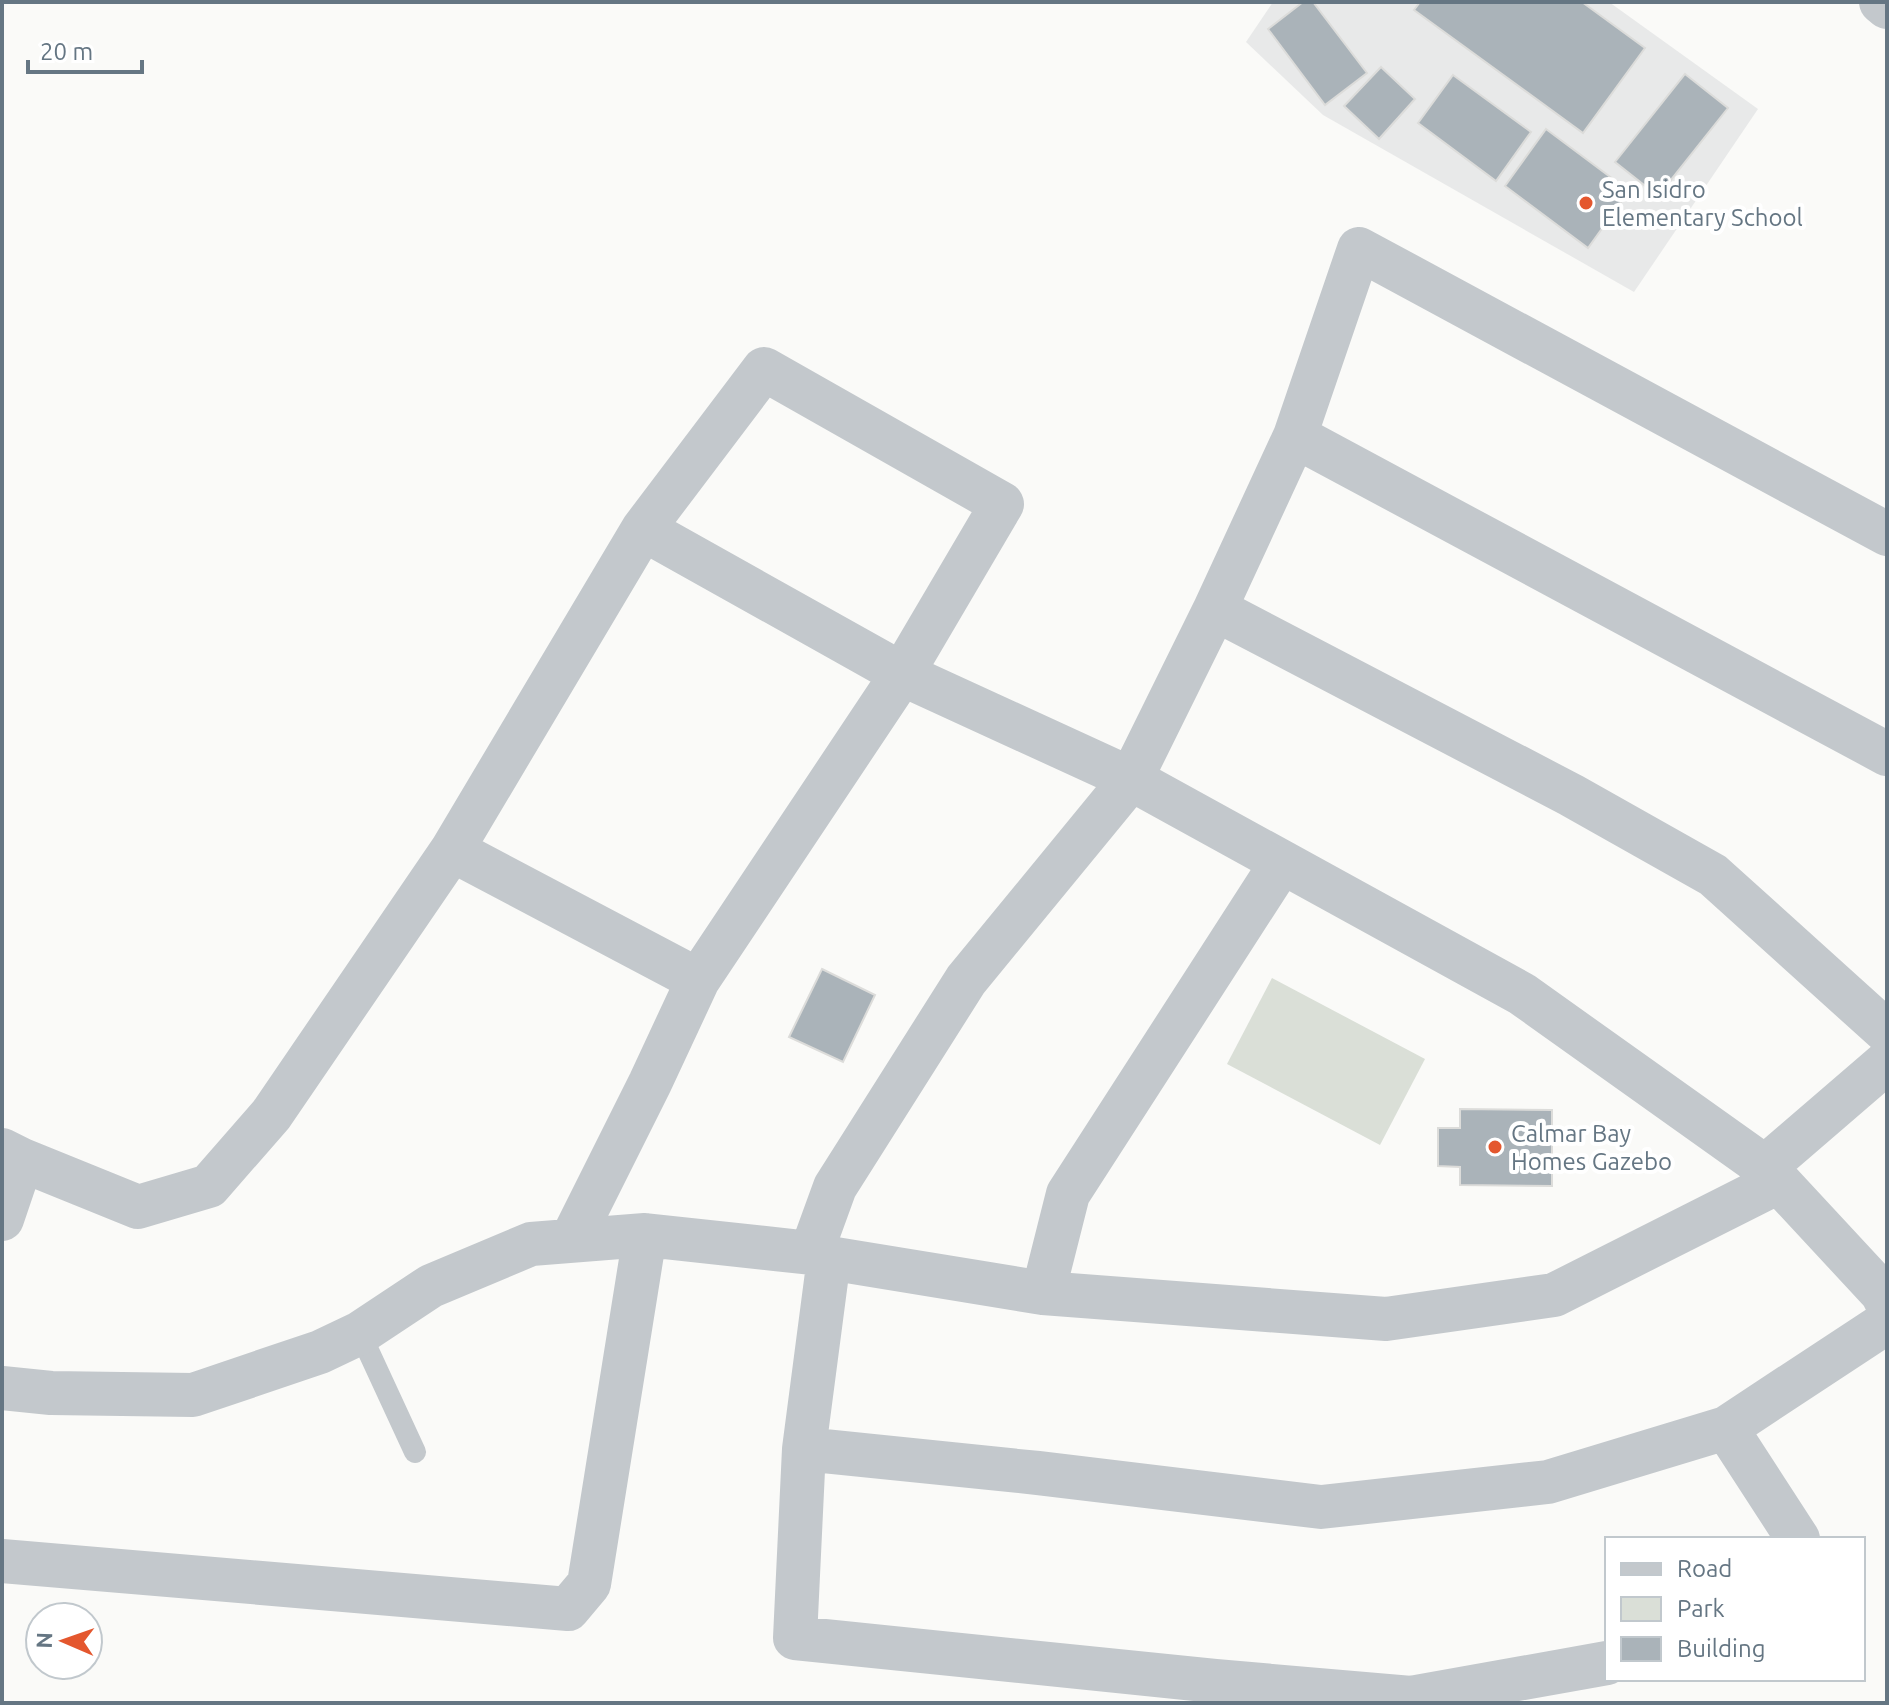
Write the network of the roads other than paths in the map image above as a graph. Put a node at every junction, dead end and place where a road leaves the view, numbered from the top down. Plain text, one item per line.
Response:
1 (1881, 2) edge
2 (1887, 7) edge
3 (1295, 436) junction
4 (643, 529) junction
5 (1887, 534) edge
6 (1215, 609) junction
7 (902, 674) junction
8 (1887, 754) edge
9 (1131, 779) junction
10 (452, 850) junction
11 (1282, 862) junction
12 (698, 980) junction
13 (1887, 1032) edge
14 (1887, 1062) edge
15 (12, 1155) edge
16 (1771, 1174) junction
17 (2, 1219) edge
18 (645, 1235) junction
19 (571, 1241) junction
20 (820, 1255) junction
21 (1043, 1293) junction
22 (1886, 1302) edge
23 (360, 1333) junction
24 (2, 1388) edge
25 (1726, 1428) junction
26 (804, 1449) junction
27 (415, 1452) dead end
28 (1797, 1537) edge
29 (2, 1561) edge
30 (1605, 1663) edge

1 - 2 street
3 - 5 street
3 - 6 street
3 - 8 street
4 - 7 street
4 - 7 street
4 - 10 street
6 - 9 street
6 - 13 street
7 - 9 street
7 - 12 street
9 - 11 street
9 - 20 street
10 - 12 street
10 - 15 street
11 - 16 street
11 - 21 street
12 - 19 street
14 - 16 street
15 - 17 street
16 - 21 street
16 - 22 street
18 - 19 street
18 - 20 street
18 - 29 street
19 - 23 street
20 - 21 street
20 - 26 street
22 - 25 street
23 - 24 street
23 - 27 lane
25 - 26 street
25 - 28 street
26 - 30 street

